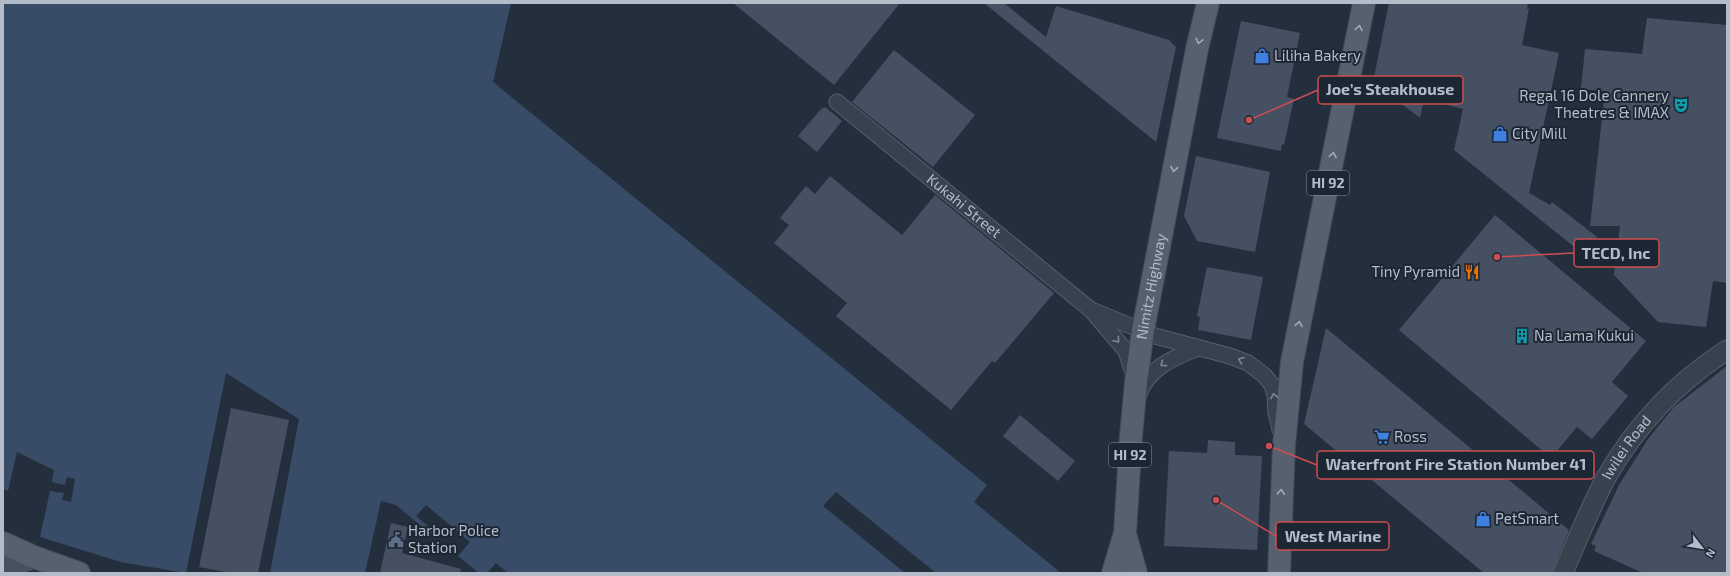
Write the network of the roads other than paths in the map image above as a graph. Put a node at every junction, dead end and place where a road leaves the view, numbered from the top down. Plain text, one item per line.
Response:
1 (1208, 3) edge
2 (1364, 3) edge
3 (837, 102) dead end
4 (1091, 310) junction
5 (1143, 330) junction
6 (1198, 348) junction
7 (1727, 350) edge
8 (1136, 382) junction
9 (1134, 413) junction
10 (1284, 445) junction
11 (1280, 531) junction
12 (1125, 533) junction
13 (3, 543) edge
14 (34, 557) junction
15 (3, 568) edge
16 (75, 572) edge
17 (1113, 573) edge
18 (1136, 573) edge
19 (1267, 573) edge
20 (1279, 573) edge
21 (1563, 573) edge

1 -> 5 main road, Nimitz Highway / HI 92
10 -> 2 main road, HI 92
3 - 4 street, Kukahi Street
4 - 5 street, Kukahi Street
4 -> 8 street, Kukahi Street
5 - 6 street, Kukahi Street
5 - 8 main road, Nimitz Highway / HI 92
6 -> 9 street
10 -> 6 street, Kukahi Street
7 - 21 street, Iwilei Road
8 - 9 main road, Nimitz Highway / HI 92
9 - 12 main road, Nimitz Highway / HI 92
11 -> 10 main road, HI 92
11 - 19 main road
11 - 20 main road, HI 92
12 - 17 main road, Nimitz Highway / HI 92
12 - 18 main road
13 - 14 main road
14 - 15 main road
14 - 16 main road

